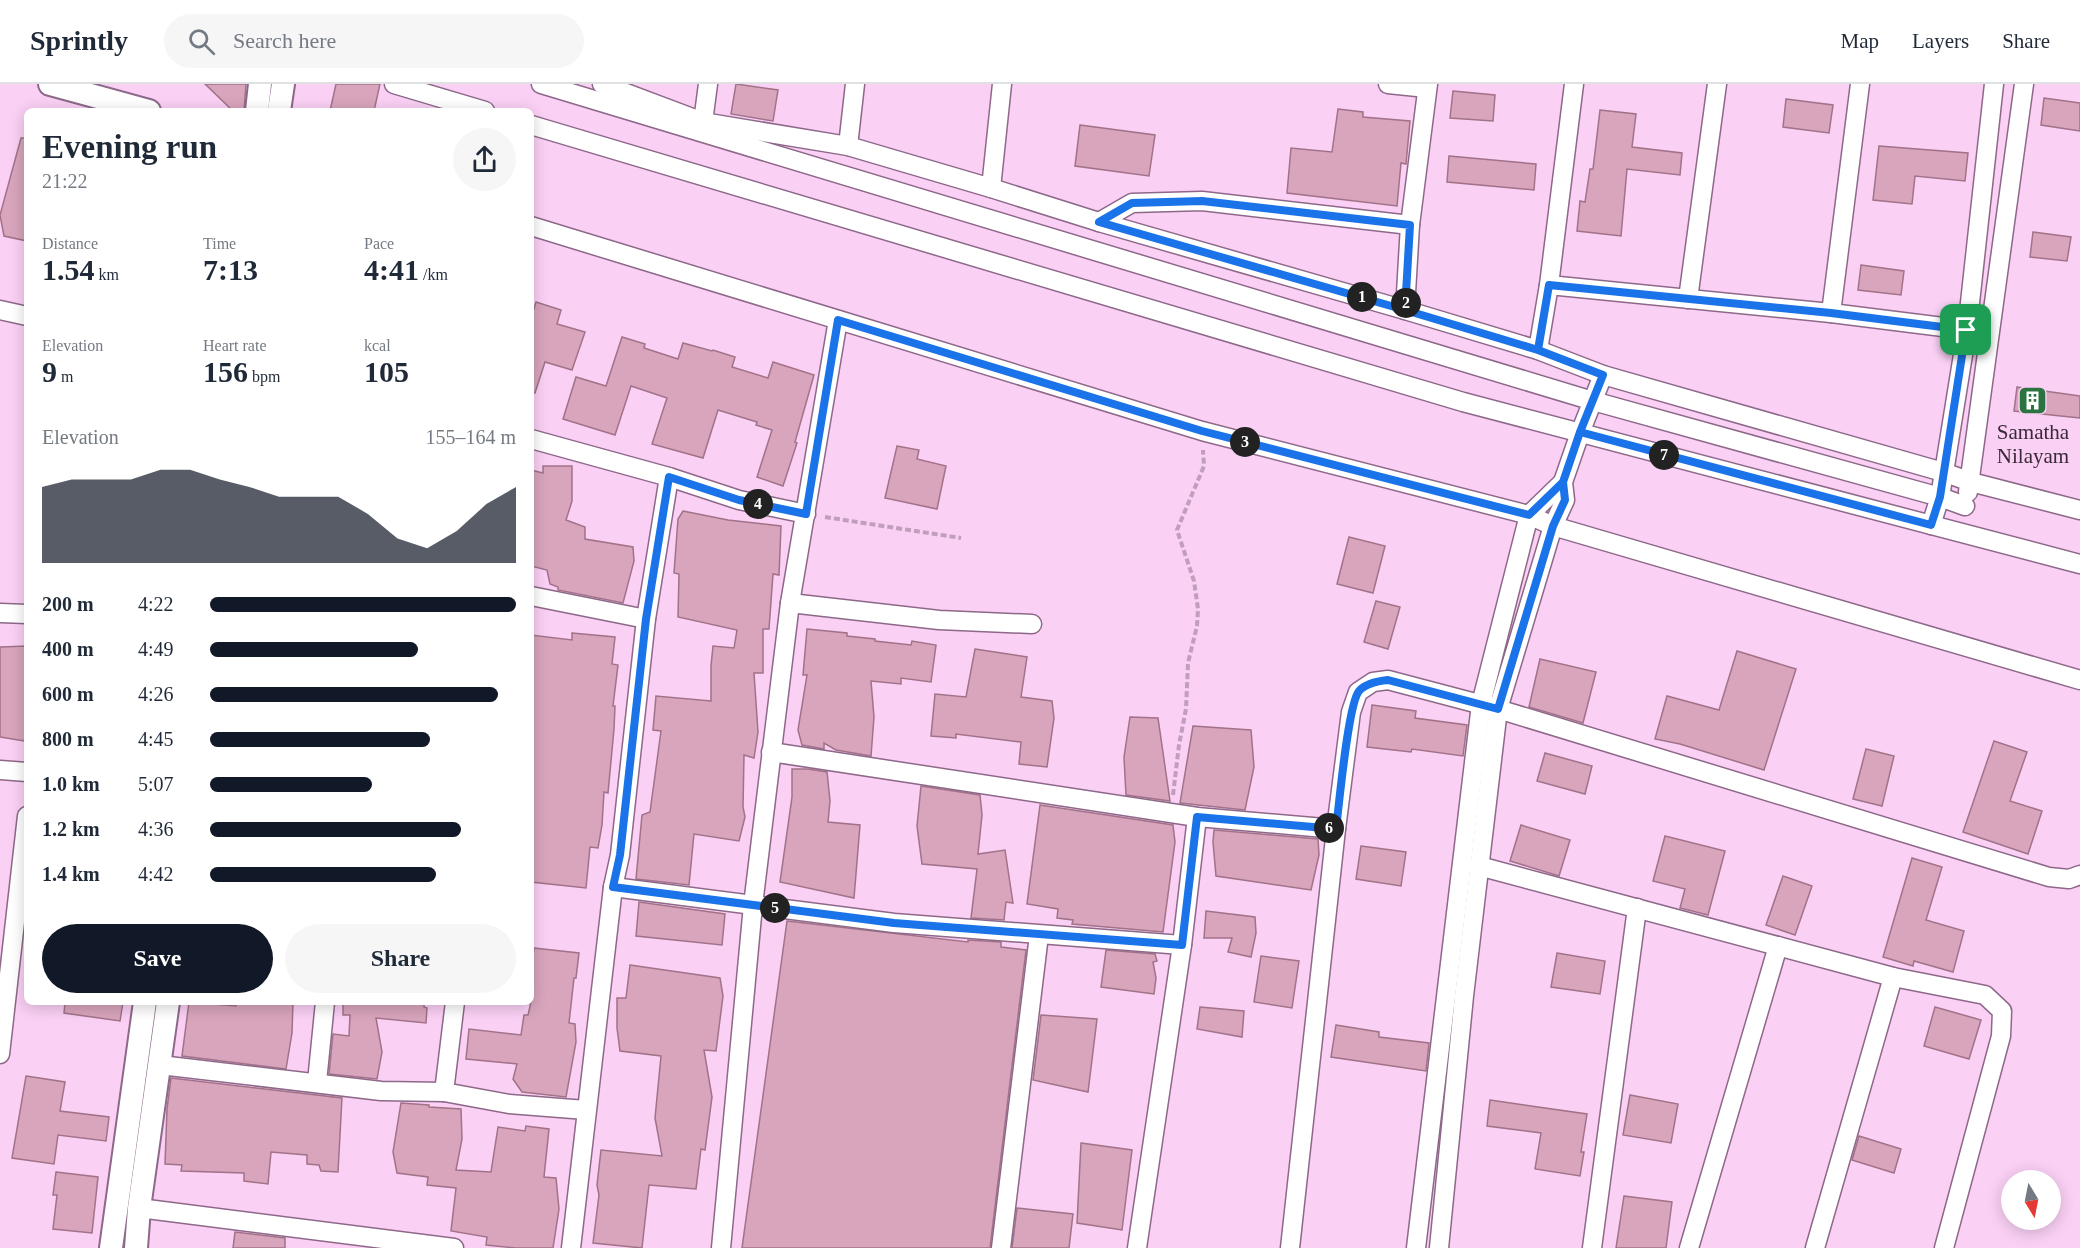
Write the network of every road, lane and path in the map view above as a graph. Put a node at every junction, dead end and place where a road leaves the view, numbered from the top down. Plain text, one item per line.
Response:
1 (50, 84) edge
2 (260, 84) edge
3 (283, 84) edge
4 (394, 84) edge
5 (541, 84) edge
6 (602, 84) edge
7 (708, 84) edge
8 (855, 84) edge
9 (1002, 84) edge
10 (1388, 84) edge
11 (1574, 84) edge
12 (1716, 84) edge
13 (1860, 84) edge
14 (1994, 84) edge
15 (2024, 84) edge
16 (1428, 86) edge
17 (138, 108) edge
18 (257, 108) edge
19 (279, 108) edge
20 (474, 108) edge
21 (703, 122) junction
22 (534, 126) edge
23 (848, 146) junction
24 (991, 188) junction
25 (1099, 222) junction
26 (1410, 225) junction
27 (534, 227) edge
28 (1549, 285) junction
29 (1688, 299) junction
30 (0, 310) edge
31 (1405, 310) junction
32 (1831, 313) junction
33 (24, 315) edge
34 (838, 320) junction
35 (1966, 330) junction
36 (1538, 350) junction
37 (1603, 375) junction
38 (1593, 401) junction
39 (1202, 431) junction
40 (1580, 432) junction
41 (534, 440) edge
42 (1943, 472) junction
43 (669, 477) junction
44 (1563, 482) junction
45 (1971, 482) junction
46 (1940, 497) junction
47 (1965, 506) junction
48 (2080, 510) edge
49 (806, 514) junction
50 (1529, 515) junction
51 (1931, 525) junction
52 (1553, 526) junction
53 (1959, 532) junction
54 (961, 538) dead end
55 (2080, 564) edge
56 (534, 597) edge
57 (790, 603) junction
58 (0, 613) edge
59 (24, 614) edge
60 (646, 619) junction
61 (1032, 624) dead end
62 (2080, 680) edge
63 (1489, 706) junction
64 (771, 752) junction
65 (0, 770) edge
66 (24, 772) edge
67 (1197, 817) junction
68 (1336, 829) junction
69 (24, 832) edge
70 (1479, 866) junction
71 (2080, 875) edge
72 (613, 887) junction
73 (753, 905) junction
74 (1637, 908) junction
75 (8, 916) edge
76 (1040, 935) junction
77 (1182, 945) junction
78 (1778, 946) junction
79 (1893, 977) junction
80 (145, 1005) edge
81 (168, 1005) edge
82 (325, 1005) edge
83 (455, 1005) edge
84 (0, 1054) edge
85 (160, 1065) junction
86 (317, 1082) junction
87 (444, 1092) junction
88 (586, 1110) junction
89 (139, 1208) junction
90 (111, 1248) edge
91 (136, 1248) edge
92 (454, 1248) edge
93 (571, 1248) edge
94 (721, 1248) edge
95 (1001, 1248) edge
96 (1137, 1248) edge
97 (1290, 1248) edge
98 (1416, 1248) edge
99 (1439, 1248) edge
100 (1592, 1248) edge
101 (1689, 1248) edge
102 (1815, 1248) edge
103 (1944, 1248) edge

1 - 17 street
2 - 18 street
3 - 19 street
4 - 20 street
5 - 38 street
6 - 21 street
7 - 21 street
8 - 23 street
9 - 24 street
10 - 16 street
11 - 28 street
12 - 29 street
13 - 32 street
14 - 35 street
15 - 45 street
16 - 26 street
21 - 23 street
22 - 40 street
23 - 24 street
24 - 25 street
25 - 26 street
25 - 31 street
26 - 31 street
27 - 34 street
28 - 29 street
28 - 36 street
29 - 32 street
30 - 33 street
31 - 36 street
32 - 35 street
34 - 39 street
34 - 49 street
35 - 42 street
36 - 37 street
37 - 38 street
37 - 42 street
38 - 40 street
38 - 46 street
39 - 50 street
39 - 67 path
40 - 44 street
40 - 51 street
41 - 43 street
42 - 45 street
42 - 46 street
43 - 49 street
43 - 60 street
44 - 50 street
44 - 52 street
45 - 47 street
45 - 48 street
46 - 47 street
46 - 51 street
47 - 53 street
49 - 54 path
49 - 57 street
50 - 52 street
50 - 63 street
51 - 53 street
52 - 62 street
52 - 63 street
53 - 55 street
56 - 60 street
57 - 61 street
57 - 64 street
58 - 59 street
60 - 72 street
63 - 68 street
63 - 70 street
63 - 71 street
63 - 98 street
64 - 67 street
64 - 73 street
65 - 66 street
67 - 68 street
67 - 77 street
68 - 97 street
69 - 75 street
70 - 74 street
70 - 99 street
72 - 73 street
72 - 88 street
73 - 76 street
73 - 94 street
74 - 78 street
74 - 100 street
75 - 84 street
76 - 77 street
76 - 95 street
77 - 96 street
78 - 79 street
78 - 101 street
79 - 102 street
79 - 103 street
80 - 90 street
81 - 85 street
82 - 86 street
83 - 87 street
85 - 86 street
85 - 89 street
86 - 87 street
87 - 88 street
88 - 93 street
89 - 91 street
89 - 92 street

